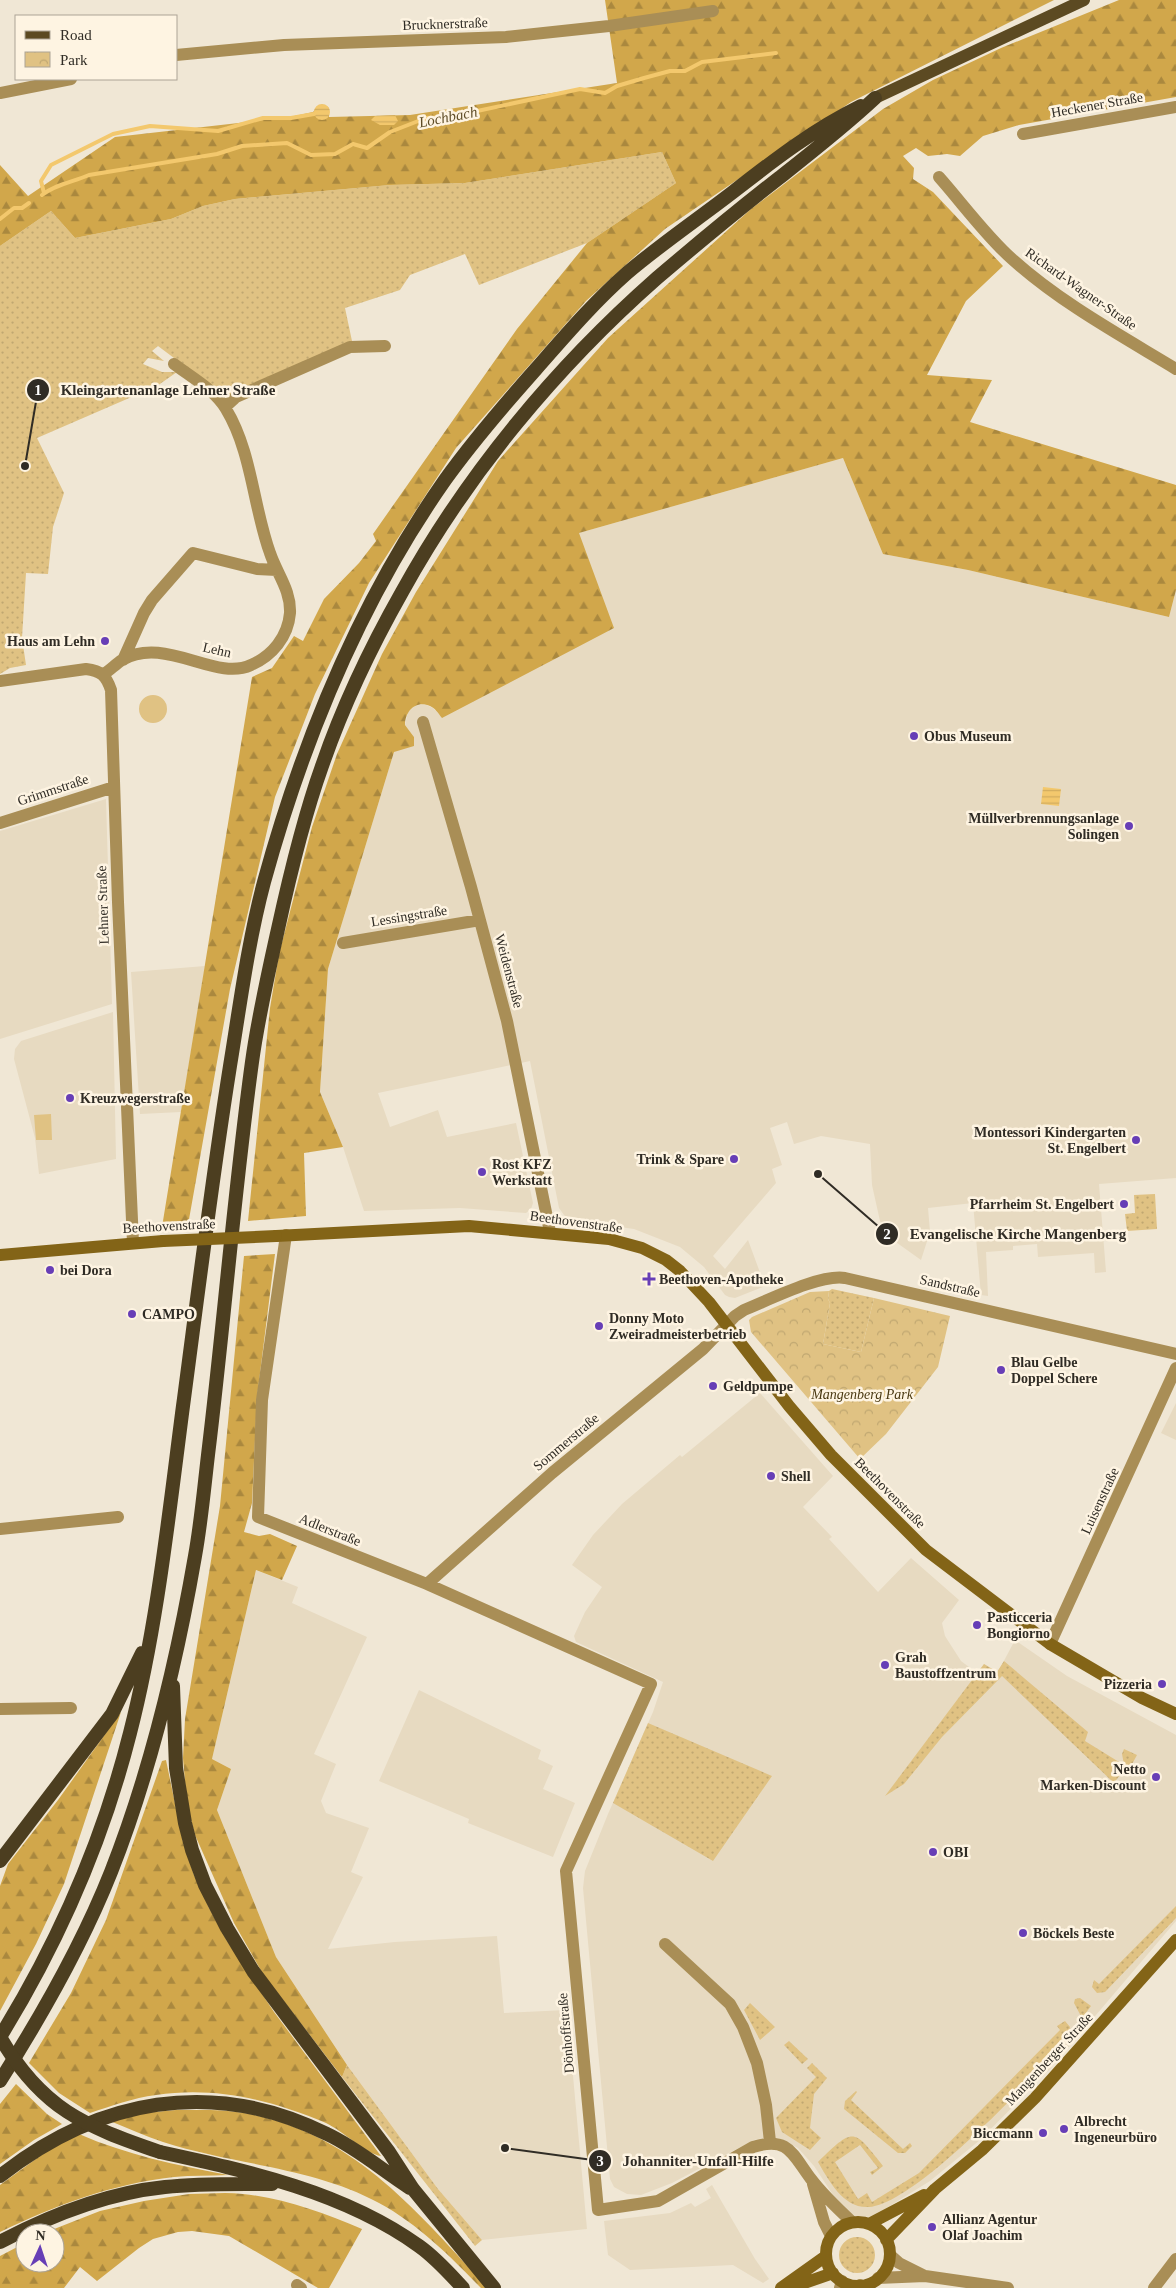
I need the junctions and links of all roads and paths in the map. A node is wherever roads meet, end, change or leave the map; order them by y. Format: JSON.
{"nodes":[{"id":1,"x":1084,"y":0,"type":"edge"},
{"id":2,"x":713,"y":11,"type":"dead end"},
{"id":3,"x":178,"y":55,"type":"edge"},
{"id":4,"x":65,"y":80,"type":"edge"},
{"id":5,"x":0,"y":93,"type":"edge"},
{"id":6,"x":875,"y":98,"type":"junction"},
{"id":7,"x":1176,"y":107,"type":"edge"},
{"id":8,"x":1023,"y":134,"type":"dead end"},
{"id":9,"x":939,"y":177,"type":"dead end"},
{"id":10,"x":385,"y":346,"type":"dead end"},
{"id":11,"x":174,"y":364,"type":"dead end"},
{"id":12,"x":1176,"y":369,"type":"edge"},
{"id":13,"x":225,"y":407,"type":"junction"},
{"id":14,"x":277,"y":570,"type":"junction"},
{"id":15,"x":123,"y":660,"type":"junction"},
{"id":16,"x":104,"y":674,"type":"junction"},
{"id":17,"x":0,"y":681,"type":"edge"},
{"id":18,"x":423,"y":722,"type":"dead end"},
{"id":19,"x":114,"y":787,"type":"junction"},
{"id":20,"x":0,"y":822,"type":"edge"},
{"id":21,"x":480,"y":920,"type":"junction"},
{"id":22,"x":342,"y":942,"type":"dead end"},
{"id":23,"x":550,"y":1232,"type":"junction"},
{"id":24,"x":281,"y":1235,"type":"junction"},
{"id":25,"x":133,"y":1243,"type":"junction"},
{"id":26,"x":0,"y":1255,"type":"edge"},
{"id":27,"x":727,"y":1326,"type":"junction"},
{"id":28,"x":1176,"y":1354,"type":"edge"},
{"id":29,"x":1176,"y":1368,"type":"edge"},
{"id":30,"x":118,"y":1517,"type":"dead end"},
{"id":31,"x":0,"y":1529,"type":"edge"},
{"id":32,"x":427,"y":1584,"type":"junction"},
{"id":33,"x":149,"y":1639,"type":"junction"},
{"id":34,"x":1050,"y":1644,"type":"junction"},
{"id":35,"x":172,"y":1670,"type":"junction"},
{"id":36,"x":651,"y":1684,"type":"joint"},
{"id":37,"x":71,"y":1708,"type":"dead end"},
{"id":38,"x":0,"y":1710,"type":"edge"},
{"id":39,"x":1176,"y":1714,"type":"edge"},
{"id":40,"x":0,"y":1861,"type":"edge"},
{"id":41,"x":1176,"y":1940,"type":"edge"},
{"id":42,"x":665,"y":1944,"type":"dead end"},
{"id":43,"x":0,"y":2037,"type":"edge"},
{"id":44,"x":0,"y":2081,"type":"edge"},
{"id":45,"x":770,"y":2142,"type":"junction"},
{"id":46,"x":0,"y":2176,"type":"edge"},
{"id":47,"x":811,"y":2180,"type":"junction"},
{"id":48,"x":288,"y":2184,"type":"junction"},
{"id":49,"x":413,"y":2189,"type":"junction"},
{"id":50,"x":935,"y":2189,"type":"junction"},
{"id":51,"x":852,"y":2222,"type":"junction"},
{"id":52,"x":869,"y":2224,"type":"junction"},
{"id":53,"x":831,"y":2236,"type":"junction"},
{"id":54,"x":886,"y":2240,"type":"junction"},
{"id":55,"x":0,"y":2242,"type":"edge"},
{"id":56,"x":890,"y":2255,"type":"junction"},
{"id":57,"x":826,"y":2256,"type":"junction"},
{"id":58,"x":1176,"y":2259,"type":"edge"},
{"id":59,"x":925,"y":2276,"type":"junction"},
{"id":60,"x":878,"y":2278,"type":"junction"},
{"id":61,"x":838,"y":2281,"type":"edge"},
{"id":62,"x":859,"y":2287,"type":"edge"},
{"id":63,"x":463,"y":2288,"type":"edge"},
{"id":64,"x":494,"y":2288,"type":"edge"},
{"id":65,"x":781,"y":2288,"type":"edge"},
{"id":66,"x":790,"y":2288,"type":"edge"},
{"id":67,"x":1008,"y":2288,"type":"edge"},
{"id":68,"x":1154,"y":2288,"type":"edge"}],
"edges":[{"from":1,"to":6,"type":"main road"},
{"from":2,"to":3,"type":"street","name":"Brucknerstraße"},
{"from":4,"to":5,"type":"street"},
{"from":6,"to":33,"type":"highway"},
{"from":6,"to":35,"type":"highway"},
{"from":7,"to":8,"type":"street","name":"Heckener Straße"},
{"from":9,"to":12,"type":"street","name":"Richard-Wagner-Straße"},
{"from":10,"to":13,"type":"street"},
{"from":11,"to":13,"type":"street","name":"Lehn"},
{"from":13,"to":14,"type":"street","name":"Lehn"},
{"from":14,"to":15,"type":"street","name":"Lehn"},
{"from":14,"to":15,"type":"street","name":"Lehn"},
{"from":15,"to":16,"type":"street","name":"Lehn"},
{"from":16,"to":17,"type":"street"},
{"from":16,"to":19,"type":"street","name":"Lehner Straße"},
{"from":18,"to":21,"type":"street","name":"Weidenstraße"},
{"from":19,"to":20,"type":"street","name":"Grimmstraße"},
{"from":19,"to":25,"type":"street","name":"Lehner Straße"},
{"from":21,"to":22,"type":"street","name":"Lessingstraße"},
{"from":21,"to":23,"type":"street","name":"Weidenstraße"},
{"from":23,"to":24,"type":"main road","name":"Beethovenstraße"},
{"from":23,"to":27,"type":"main road","name":"Beethovenstraße"},
{"from":24,"to":25,"type":"main road","name":"Beethovenstraße","bridge":true},
{"from":24,"to":32,"type":"street","name":"Adlerstraße"},
{"from":25,"to":26,"type":"main road","name":"Beethovenstraße"},
{"from":27,"to":28,"type":"street","name":"Sandstraße"},
{"from":27,"to":32,"type":"street","name":"Sommerstraße"},
{"from":27,"to":34,"type":"main road","name":"Beethovenstraße"},
{"from":29,"to":34,"type":"street","name":"Luisenstraße"},
{"from":30,"to":31,"type":"street"},
{"from":32,"to":36,"type":"street","name":"Adlerstraße"},
{"from":33,"to":40,"type":"highway"},
{"from":33,"to":43,"type":"highway"},
{"from":34,"to":39,"type":"main road","name":"Beethovenstraße"},
{"from":35,"to":44,"type":"highway"},
{"from":35,"to":49,"type":"highway"},
{"from":36,"to":45,"type":"street","name":"Dönhoffstraße"},
{"from":37,"to":38,"type":"street"},
{"from":41,"to":50,"type":"main road","name":"Mangenberger Straße"},
{"from":42,"to":45,"type":"street"},
{"from":43,"to":48,"type":"highway","bridge":true},
{"from":45,"to":47,"type":"street"},
{"from":46,"to":49,"type":"highway"},
{"from":47,"to":51,"type":"street"},
{"from":47,"to":53,"type":"street"},
{"from":48,"to":55,"type":"highway"},
{"from":48,"to":63,"type":"highway"},
{"from":49,"to":64,"type":"highway"},
{"from":50,"to":52,"type":"main road","name":"Mangenberger Straße"},
{"from":50,"to":54,"type":"main road","name":"Mangenberger Straße"},
{"from":51,"to":52,"type":"main road"},
{"from":51,"to":53,"type":"main road"},
{"from":52,"to":54,"type":"main road"},
{"from":53,"to":57,"type":"main road"},
{"from":54,"to":56,"type":"main road"},
{"from":56,"to":59,"type":"street"},
{"from":56,"to":60,"type":"main road"},
{"from":57,"to":61,"type":"main road"},
{"from":57,"to":65,"type":"main road"},
{"from":58,"to":68,"type":"street"},
{"from":59,"to":60,"type":"street"},
{"from":59,"to":67,"type":"street"},
{"from":60,"to":62,"type":"main road"},
{"from":61,"to":62,"type":"main road"},
{"from":61,"to":66,"type":"main road"}]}
